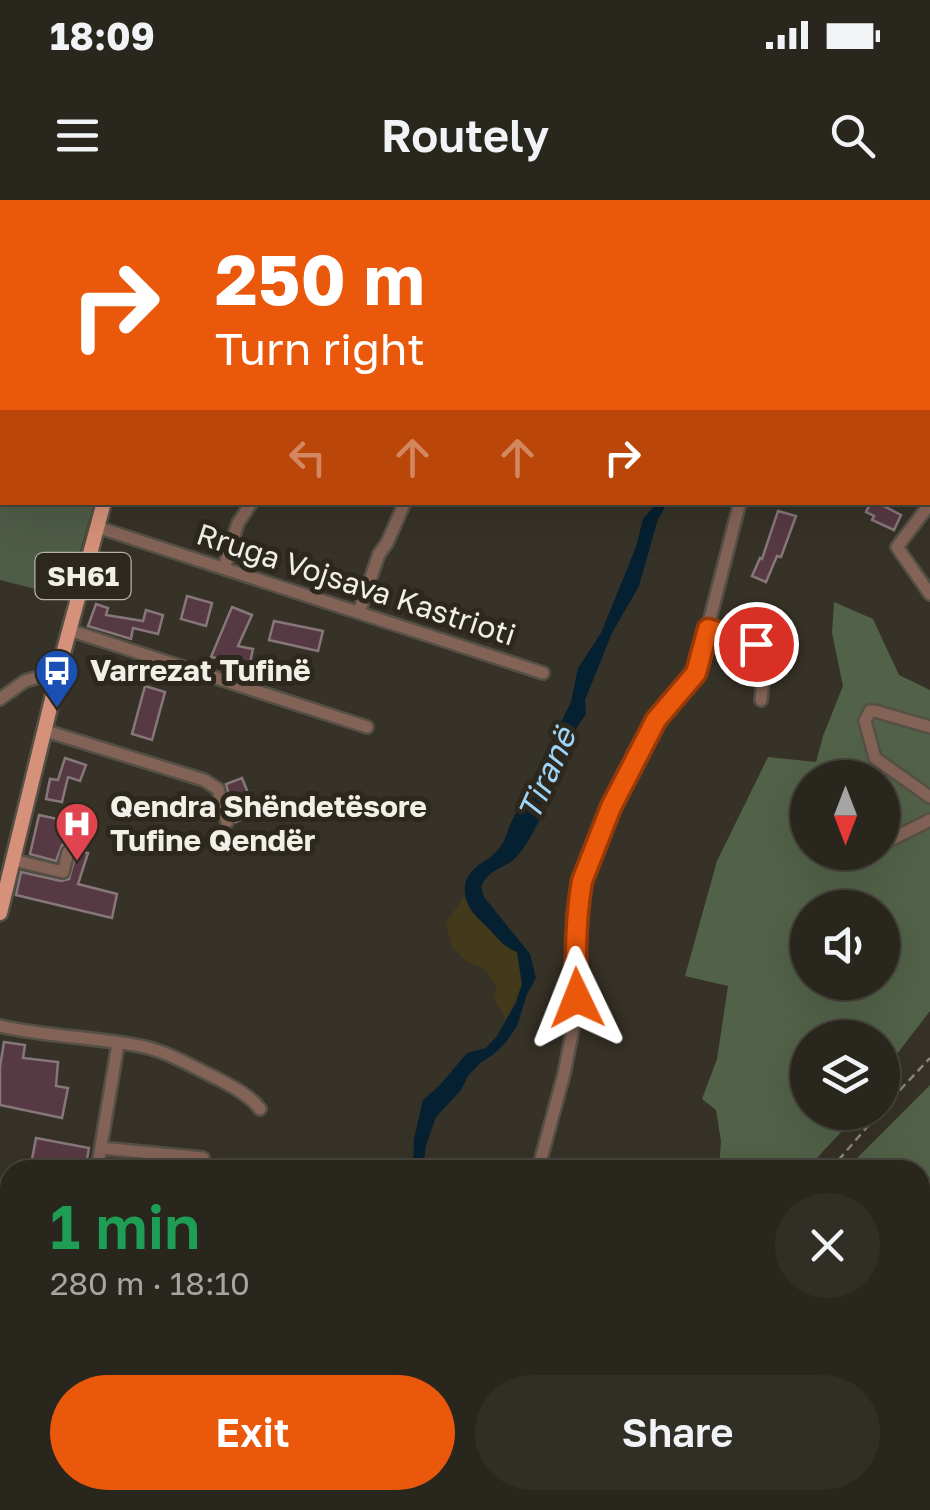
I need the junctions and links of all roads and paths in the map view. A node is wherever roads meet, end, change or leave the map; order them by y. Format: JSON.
{"nodes":[{"id":1,"x":103,"y":505,"type":"edge"},
{"id":2,"x":405,"y":505,"type":"edge"},
{"id":3,"x":739,"y":505,"type":"edge"},
{"id":4,"x":929,"y":505,"type":"edge"},
{"id":5,"x":248,"y":507,"type":"edge"},
{"id":6,"x":96,"y":528,"type":"junction"},
{"id":7,"x":224,"y":568,"type":"junction"},
{"id":8,"x":930,"y":594,"type":"edge"},
{"id":9,"x":359,"y":612,"type":"junction"},
{"id":10,"x":708,"y":629,"type":"junction"},
{"id":11,"x":69,"y":630,"type":"junction"},
{"id":12,"x":59,"y":671,"type":"junction"},
{"id":13,"x":543,"y":673,"type":"dead end"},
{"id":14,"x":0,"y":681,"type":"edge"},
{"id":15,"x":14,"y":687,"type":"junction"},
{"id":16,"x":0,"y":698,"type":"edge"},
{"id":17,"x":761,"y":700,"type":"dead end"},
{"id":18,"x":367,"y":727,"type":"dead end"},
{"id":19,"x":930,"y":727,"type":"edge"},
{"id":20,"x":46,"y":731,"type":"junction"},
{"id":21,"x":930,"y":796,"type":"edge"},
{"id":22,"x":930,"y":820,"type":"edge"},
{"id":23,"x":226,"y":822,"type":"dead end"},
{"id":24,"x":900,"y":835,"type":"edge"},
{"id":25,"x":68,"y":852,"type":"dead end"},
{"id":26,"x":13,"y":860,"type":"junction"},
{"id":27,"x":0,"y":914,"type":"edge"},
{"id":28,"x":0,"y":1026,"type":"edge"},
{"id":29,"x":118,"y":1044,"type":"junction"},
{"id":30,"x":930,"y":1058,"type":"edge"},
{"id":31,"x":900,"y":1090,"type":"edge"},
{"id":32,"x":260,"y":1109,"type":"dead end"},
{"id":33,"x":865,"y":1130,"type":"edge"},
{"id":34,"x":101,"y":1148,"type":"junction"},
{"id":35,"x":203,"y":1158,"type":"dead end"},
{"id":36,"x":99,"y":1160,"type":"edge"},
{"id":37,"x":541,"y":1160,"type":"edge"},
{"id":38,"x":839,"y":1160,"type":"edge"}],
"edges":[{"from":1,"to":6,"type":"main road","number":"SH61"},
{"from":2,"to":9,"type":"street"},
{"from":3,"to":10,"type":"street"},
{"from":4,"to":8,"type":"street"},
{"from":5,"to":7,"type":"street"},
{"from":6,"to":7,"type":"street","name":"Rruga Vojsava Kastrioti"},
{"from":6,"to":11,"type":"main road","number":"SH61"},
{"from":7,"to":9,"type":"street","name":"Rruga Vojsava Kastrioti"},
{"from":9,"to":13,"type":"street","name":"Rruga Vojsava Kastrioti"},
{"from":10,"to":17,"type":"street"},
{"from":10,"to":37,"type":"street"},
{"from":11,"to":12,"type":"main road","number":"SH61"},
{"from":11,"to":18,"type":"street"},
{"from":12,"to":15,"type":"street"},
{"from":12,"to":20,"type":"main road","number":"SH61"},
{"from":14,"to":15,"type":"street"},
{"from":15,"to":16,"type":"street"},
{"from":19,"to":21,"type":"street"},
{"from":20,"to":23,"type":"street"},
{"from":20,"to":26,"type":"main road","number":"SH61"},
{"from":22,"to":24,"type":"street"},
{"from":25,"to":26,"type":"street"},
{"from":26,"to":27,"type":"main road","number":"SH61"},
{"from":28,"to":29,"type":"street"},
{"from":29,"to":32,"type":"street"},
{"from":29,"to":34,"type":"street"},
{"from":30,"to":31,"type":"path"},
{"from":33,"to":38,"type":"path"},
{"from":34,"to":35,"type":"street"},
{"from":34,"to":36,"type":"street"}]}
